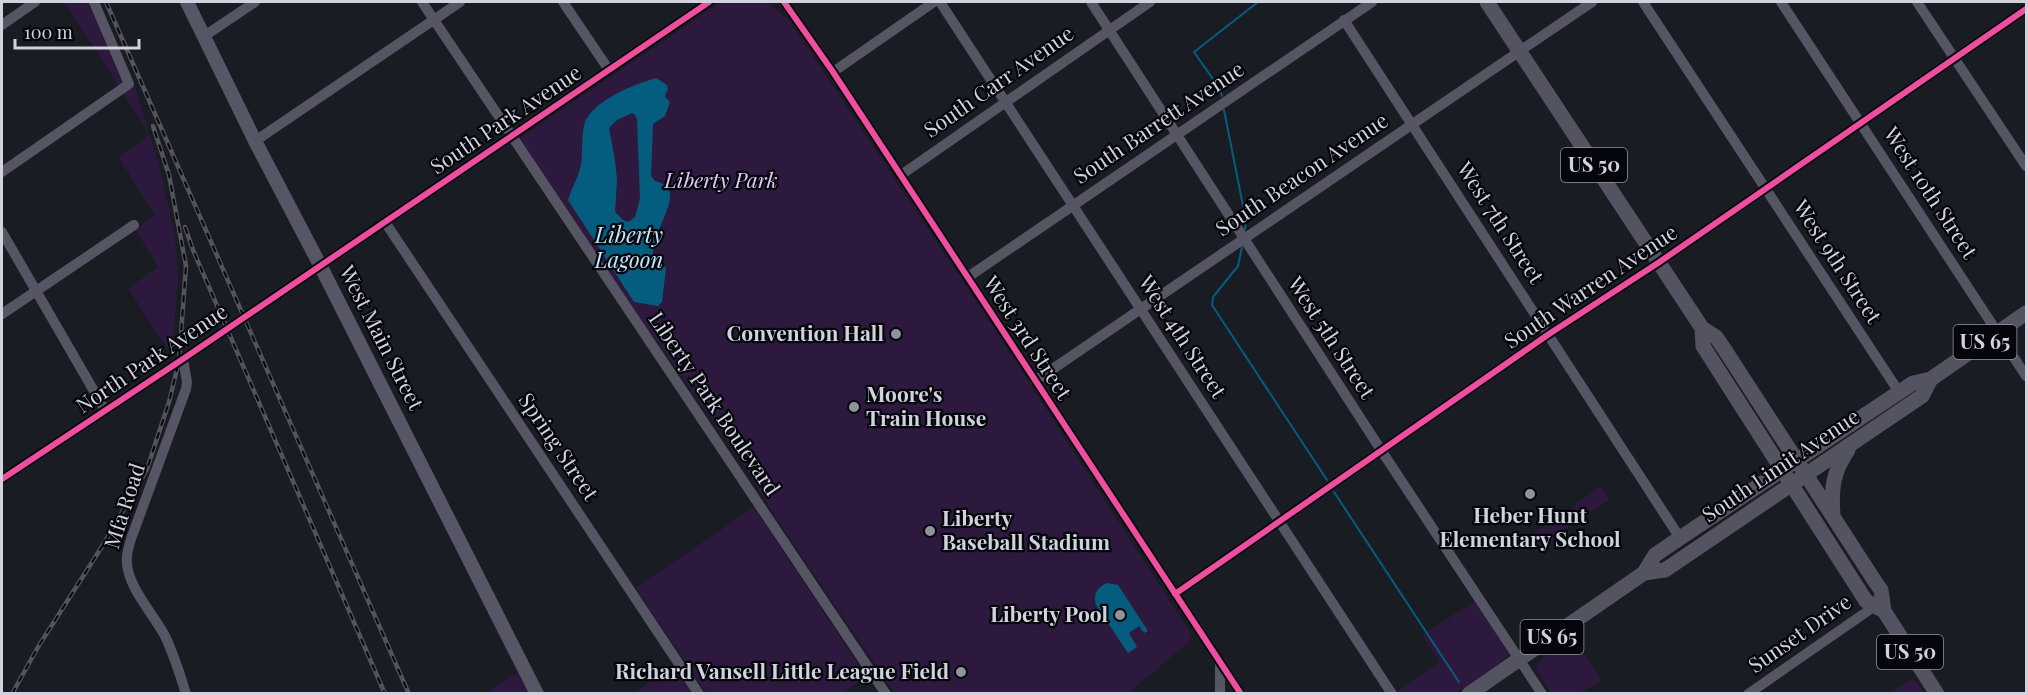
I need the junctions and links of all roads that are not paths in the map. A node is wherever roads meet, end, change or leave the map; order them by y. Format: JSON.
{"nodes":[{"id":1,"x":35,"y":2,"type":"edge"},
{"id":2,"x":94,"y":2,"type":"edge"},
{"id":3,"x":187,"y":2,"type":"edge"},
{"id":4,"x":255,"y":2,"type":"edge"},
{"id":5,"x":422,"y":2,"type":"edge"},
{"id":6,"x":460,"y":2,"type":"edge"},
{"id":7,"x":562,"y":2,"type":"edge"},
{"id":8,"x":709,"y":2,"type":"edge"},
{"id":9,"x":784,"y":2,"type":"edge"},
{"id":10,"x":934,"y":2,"type":"edge"},
{"id":11,"x":939,"y":2,"type":"edge"},
{"id":12,"x":1091,"y":2,"type":"edge"},
{"id":13,"x":1150,"y":2,"type":"edge"},
{"id":14,"x":1372,"y":2,"type":"edge"},
{"id":15,"x":1487,"y":2,"type":"edge"},
{"id":16,"x":1592,"y":2,"type":"edge"},
{"id":17,"x":1643,"y":2,"type":"edge"},
{"id":18,"x":1781,"y":2,"type":"edge"},
{"id":19,"x":1917,"y":2,"type":"edge"},
{"id":20,"x":2026,"y":9,"type":"edge"},
{"id":21,"x":434,"y":19,"type":"junction"},
{"id":22,"x":1344,"y":20,"type":"junction"},
{"id":23,"x":2,"y":25,"type":"edge"},
{"id":24,"x":1109,"y":30,"type":"junction"},
{"id":25,"x":203,"y":37,"type":"junction"},
{"id":26,"x":1519,"y":51,"type":"junction"},
{"id":27,"x":1954,"y":58,"type":"junction"},
{"id":28,"x":609,"y":70,"type":"junction"},
{"id":29,"x":833,"y":72,"type":"junction"},
{"id":30,"x":1005,"y":102,"type":"junction"},
{"id":31,"x":1861,"y":123,"type":"junction"},
{"id":32,"x":1412,"y":124,"type":"junction"},
{"id":33,"x":1176,"y":135,"type":"junction"},
{"id":34,"x":512,"y":136,"type":"junction"},
{"id":35,"x":255,"y":141,"type":"junction"},
{"id":36,"x":2026,"y":166,"type":"edge"},
{"id":37,"x":2,"y":172,"type":"edge"},
{"id":38,"x":901,"y":175,"type":"junction"},
{"id":39,"x":1766,"y":189,"type":"junction"},
{"id":40,"x":1073,"y":205,"type":"junction"},
{"id":41,"x":385,"y":222,"type":"junction"},
{"id":42,"x":134,"y":225,"type":"dead end"},
{"id":43,"x":2,"y":232,"type":"edge"},
{"id":44,"x":1244,"y":238,"type":"junction"},
{"id":45,"x":1658,"y":263,"type":"junction"},
{"id":46,"x":320,"y":265,"type":"junction"},
{"id":47,"x":968,"y":278,"type":"junction"},
{"id":48,"x":36,"y":291,"type":"junction"},
{"id":49,"x":1140,"y":309,"type":"junction"},
{"id":50,"x":2026,"y":313,"type":"edge"},
{"id":51,"x":2,"y":314,"type":"edge"},
{"id":52,"x":1702,"y":328,"type":"junction"},
{"id":53,"x":1998,"y":333,"type":"junction"},
{"id":54,"x":1549,"y":334,"type":"junction"},
{"id":55,"x":183,"y":358,"type":"junction"},
{"id":56,"x":2026,"y":376,"type":"edge"},
{"id":57,"x":1931,"y":379,"type":"junction"},
{"id":58,"x":1035,"y":381,"type":"junction"},
{"id":59,"x":1899,"y":392,"type":"junction"},
{"id":60,"x":105,"y":410,"type":"junction"},
{"id":61,"x":1851,"y":445,"type":"junction"},
{"id":62,"x":1381,"y":450,"type":"junction"},
{"id":63,"x":1796,"y":462,"type":"junction"},
{"id":64,"x":1782,"y":471,"type":"junction"},
{"id":65,"x":1806,"y":476,"type":"junction"},
{"id":66,"x":2,"y":479,"type":"edge"},
{"id":67,"x":1791,"y":486,"type":"junction"},
{"id":68,"x":1833,"y":518,"type":"junction"},
{"id":69,"x":1279,"y":521,"type":"junction"},
{"id":70,"x":1680,"y":538,"type":"junction"},
{"id":71,"x":1644,"y":573,"type":"junction"},
{"id":72,"x":1175,"y":594,"type":"junction"},
{"id":73,"x":1879,"y":608,"type":"junction"},
{"id":74,"x":1519,"y":659,"type":"junction"},
{"id":75,"x":1220,"y":662,"type":"junction"},
{"id":76,"x":186,"y":693,"type":"edge"},
{"id":77,"x":537,"y":693,"type":"edge"},
{"id":78,"x":699,"y":693,"type":"edge"},
{"id":79,"x":886,"y":693,"type":"edge"},
{"id":80,"x":1220,"y":693,"type":"edge"},
{"id":81,"x":1241,"y":693,"type":"edge"},
{"id":82,"x":1392,"y":693,"type":"edge"},
{"id":83,"x":1469,"y":693,"type":"edge"},
{"id":84,"x":1542,"y":693,"type":"edge"},
{"id":85,"x":1748,"y":693,"type":"edge"},
{"id":86,"x":1937,"y":693,"type":"edge"}],
"edges":[{"from":1,"to":23,"type":"street"},
{"from":2,"to":37,"type":"street"},
{"from":3,"to":25,"type":"main road","name":"West Main Street"},
{"from":4,"to":25,"type":"street"},
{"from":5,"to":21,"type":"street","name":"Liberty Park Boulevard"},
{"from":6,"to":21,"type":"street"},
{"from":7,"to":28,"type":"street"},
{"from":8,"to":28,"type":"street","name":"South Park Avenue"},
{"from":9,"to":29,"type":"street","name":"West 3rd Street"},
{"from":10,"to":29,"type":"street"},
{"from":11,"to":30,"type":"street","name":"West 4th Street"},
{"from":12,"to":24,"type":"street","name":"West 5th Street"},
{"from":13,"to":24,"type":"street","name":"South Carr Avenue"},
{"from":14,"to":22,"type":"street","name":"South Barrett Avenue"},
{"from":15,"to":26,"type":"highway","number":"US 50"},
{"from":16,"to":26,"type":"street","name":"South Beacon Avenue"},
{"from":17,"to":39,"type":"street","name":"West 9th Street"},
{"from":18,"to":31,"type":"street","name":"West 10th Street"},
{"from":19,"to":27,"type":"street"},
{"from":20,"to":27,"type":"street","name":"South Warren Avenue"},
{"from":21,"to":34,"type":"street","name":"Liberty Park Boulevard"},
{"from":21,"to":35,"type":"street"},
{"from":22,"to":32,"type":"street","name":"West 7th Street"},
{"from":22,"to":33,"type":"street","name":"South Barrett Avenue"},
{"from":24,"to":30,"type":"street","name":"South Carr Avenue"},
{"from":24,"to":33,"type":"street","name":"West 5th Street"},
{"from":25,"to":35,"type":"main road","name":"West Main Street"},
{"from":26,"to":32,"type":"street","name":"South Beacon Avenue"},
{"from":26,"to":45,"type":"highway","number":"US 50"},
{"from":27,"to":31,"type":"street","name":"South Warren Avenue"},
{"from":27,"to":36,"type":"street"},
{"from":28,"to":34,"type":"street","name":"South Park Avenue"},
{"from":29,"to":38,"type":"street","name":"West 3rd Street"},
{"from":30,"to":38,"type":"street","name":"South Carr Avenue"},
{"from":30,"to":40,"type":"street","name":"West 4th Street"},
{"from":31,"to":39,"type":"street","name":"South Warren Avenue"},
{"from":31,"to":53,"type":"street","name":"West 10th Street"},
{"from":32,"to":44,"type":"street","name":"South Beacon Avenue"},
{"from":32,"to":54,"type":"street","name":"West 7th Street"},
{"from":33,"to":40,"type":"street","name":"South Barrett Avenue"},
{"from":33,"to":44,"type":"street","name":"West 5th Street"},
{"from":34,"to":41,"type":"street","name":"South Park Avenue"},
{"from":34,"to":79,"type":"street","name":"Liberty Park Boulevard"},
{"from":35,"to":46,"type":"main road","name":"West Main Street"},
{"from":38,"to":47,"type":"street","name":"West 3rd Street"},
{"from":39,"to":45,"type":"street","name":"South Warren Avenue"},
{"from":39,"to":59,"type":"street","name":"West 9th Street"},
{"from":40,"to":47,"type":"street","name":"South Barrett Avenue"},
{"from":40,"to":49,"type":"street","name":"West 4th Street"},
{"from":41,"to":46,"type":"street","name":"South Park Avenue"},
{"from":41,"to":78,"type":"street","name":"Spring Street"},
{"from":42,"to":48,"type":"street"},
{"from":43,"to":48,"type":"street"},
{"from":44,"to":49,"type":"street","name":"South Beacon Avenue"},
{"from":44,"to":62,"type":"street","name":"West 5th Street"},
{"from":45,"to":52,"type":"highway","number":"US 50"},
{"from":45,"to":54,"type":"street","name":"South Warren Avenue"},
{"from":46,"to":55,"type":"street","name":"North Park Avenue"},
{"from":46,"to":77,"type":"main road","name":"West Main Street"},
{"from":47,"to":58,"type":"street","name":"West 3rd Street"},
{"from":48,"to":51,"type":"street"},
{"from":48,"to":60,"type":"street"},
{"from":49,"to":58,"type":"street","name":"South Beacon Avenue"},
{"from":49,"to":69,"type":"street","name":"West 4th Street"},
{"from":50,"to":53,"type":"highway","name":"South Limit Avenue","number":"US 65"},
{"from":52,"to":63,"type":"highway","number":"US 50"},
{"from":52,"to":64,"type":"highway","number":"US 50"},
{"from":53,"to":56,"type":"street","name":"West 10th Street"},
{"from":53,"to":57,"type":"highway","name":"South Limit Avenue","number":"US 65"},
{"from":54,"to":62,"type":"street","name":"South Warren Avenue"},
{"from":54,"to":70,"type":"street","name":"West 7th Street"},
{"from":55,"to":60,"type":"street","name":"North Park Avenue"},
{"from":55,"to":76,"type":"street","name":"Mfa Road"},
{"from":57,"to":59,"type":"highway","name":"South Limit Avenue","number":"US 65"},
{"from":57,"to":61,"type":"highway","name":"South Limit Avenue","number":"US 65"},
{"from":58,"to":72,"type":"street","name":"West 3rd Street"},
{"from":59,"to":63,"type":"highway","name":"South Limit Avenue","number":"US 65"},
{"from":60,"to":66,"type":"street","name":"North Park Avenue"},
{"from":61,"to":65,"type":"highway","name":"South Limit Avenue","number":"US 65"},
{"from":61,"to":68,"type":"highway"},
{"from":62,"to":69,"type":"street","name":"South Warren Avenue"},
{"from":62,"to":74,"type":"street","name":"West 5th Street"},
{"from":63,"to":64,"type":"highway","name":"South Limit Avenue","number":"US 65"},
{"from":63,"to":65,"type":"highway","number":"US 50"},
{"from":64,"to":67,"type":"highway","number":"US 50"},
{"from":64,"to":70,"type":"highway","name":"South Limit Avenue","number":"US 65"},
{"from":65,"to":67,"type":"highway","name":"South Limit Avenue","number":"US 65"},
{"from":65,"to":68,"type":"highway","number":"US 50"},
{"from":67,"to":71,"type":"highway","name":"South Limit Avenue","number":"US 65"},
{"from":67,"to":73,"type":"highway","number":"US 50"},
{"from":68,"to":73,"type":"highway","number":"US 50"},
{"from":69,"to":72,"type":"street","name":"South Warren Avenue"},
{"from":69,"to":82,"type":"street","name":"West 4th Street"},
{"from":70,"to":71,"type":"highway","name":"South Limit Avenue","number":"US 65"},
{"from":71,"to":74,"type":"highway","name":"South Limit Avenue","number":"US 65"},
{"from":72,"to":75,"type":"street","name":"West 3rd Street"},
{"from":73,"to":85,"type":"street","name":"Sunset Drive"},
{"from":73,"to":86,"type":"highway","number":"US 50"},
{"from":74,"to":83,"type":"highway","name":"South Limit Avenue","number":"US 65"},
{"from":74,"to":84,"type":"street","name":"West 5th Street"},
{"from":75,"to":80,"type":"street"},
{"from":75,"to":81,"type":"street","name":"West 3rd Street"}]}
